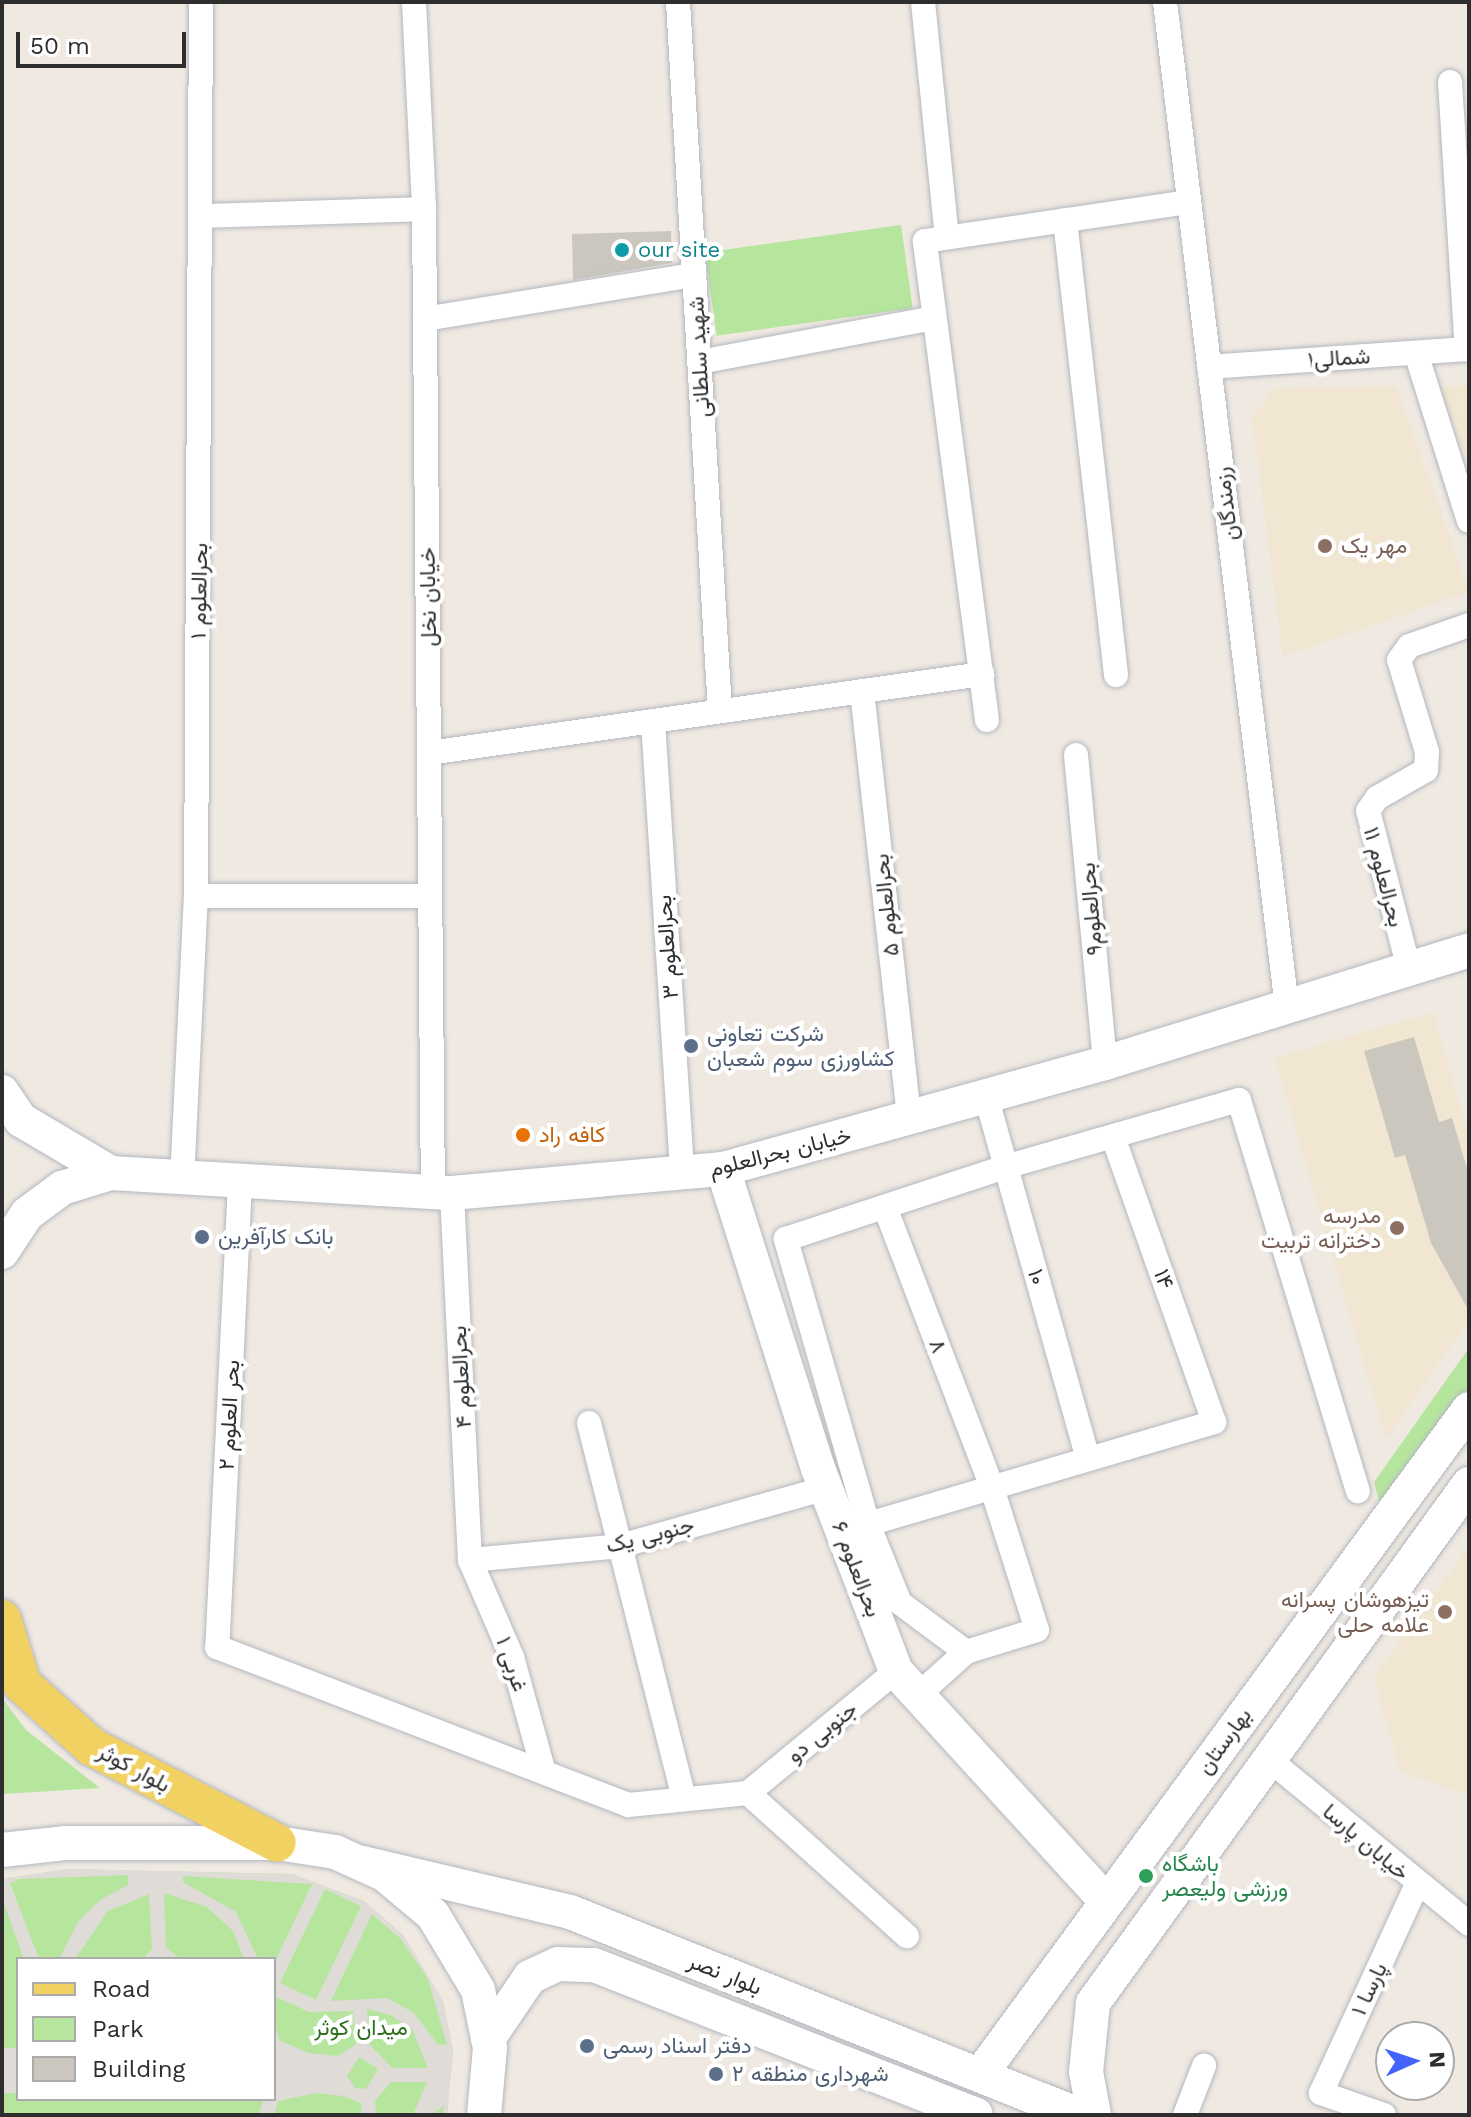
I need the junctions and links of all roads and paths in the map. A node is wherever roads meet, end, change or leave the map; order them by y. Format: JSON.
{"nodes":[{"id":1,"x":201,"y":2,"type":"edge"},
{"id":2,"x":414,"y":2,"type":"edge"},
{"id":3,"x":678,"y":2,"type":"edge"},
{"id":4,"x":923,"y":2,"type":"edge"},
{"id":5,"x":1165,"y":2,"type":"edge"},
{"id":6,"x":1450,"y":82,"type":"dead end"},
{"id":7,"x":1189,"y":202,"type":"junction"},
{"id":8,"x":424,"y":209,"type":"junction"},
{"id":9,"x":203,"y":216,"type":"junction"},
{"id":10,"x":1065,"y":220,"type":"junction"},
{"id":11,"x":947,"y":237,"type":"junction"},
{"id":12,"x":694,"y":275,"type":"junction"},
{"id":13,"x":933,"y":318,"type":"junction"},
{"id":14,"x":425,"y":319,"type":"junction"},
{"id":15,"x":1468,"y":349,"type":"edge"},
{"id":16,"x":1416,"y":353,"type":"junction"},
{"id":17,"x":699,"y":362,"type":"junction"},
{"id":18,"x":1209,"y":367,"type":"junction"},
{"id":19,"x":1469,"y":521,"type":"edge"},
{"id":20,"x":1469,"y":625,"type":"edge"},
{"id":21,"x":982,"y":674,"type":"junction"},
{"id":22,"x":1116,"y":675,"type":"dead end"},
{"id":23,"x":862,"y":691,"type":"junction"},
{"id":24,"x":720,"y":711,"type":"junction"},
{"id":25,"x":987,"y":720,"type":"dead end"},
{"id":26,"x":653,"y":721,"type":"junction"},
{"id":27,"x":429,"y":753,"type":"junction"},
{"id":28,"x":1076,"y":755,"type":"dead end"},
{"id":29,"x":196,"y":896,"type":"junction"},
{"id":30,"x":430,"y":896,"type":"junction"},
{"id":31,"x":1469,"y":950,"type":"edge"},
{"id":32,"x":1409,"y":969,"type":"junction"},
{"id":33,"x":1287,"y":1007,"type":"junction"},
{"id":34,"x":1105,"y":1063,"type":"junction"},
{"id":35,"x":2,"y":1092,"type":"edge"},
{"id":36,"x":986,"y":1096,"type":"junction"},
{"id":37,"x":909,"y":1119,"type":"junction"},
{"id":38,"x":1113,"y":1137,"type":"junction"},
{"id":39,"x":1005,"y":1167,"type":"junction"},
{"id":40,"x":723,"y":1169,"type":"junction"},
{"id":41,"x":111,"y":1173,"type":"junction"},
{"id":42,"x":682,"y":1174,"type":"junction"},
{"id":43,"x":182,"y":1180,"type":"junction"},
{"id":44,"x":240,"y":1183,"type":"junction"},
{"id":45,"x":442,"y":1193,"type":"junction"},
{"id":46,"x":885,"y":1207,"type":"junction"},
{"id":47,"x":2,"y":1252,"type":"edge"},
{"id":48,"x":1469,"y":1409,"type":"edge"},
{"id":49,"x":589,"y":1423,"type":"dead end"},
{"id":50,"x":1088,"y":1458,"type":"junction"},
{"id":51,"x":1469,"y":1484,"type":"edge"},
{"id":52,"x":991,"y":1485,"type":"junction"},
{"id":53,"x":826,"y":1488,"type":"junction"},
{"id":54,"x":1358,"y":1491,"type":"dead end"},
{"id":55,"x":868,"y":1524,"type":"junction"},
{"id":56,"x":620,"y":1546,"type":"junction"},
{"id":57,"x":470,"y":1560,"type":"junction"},
{"id":58,"x":2,"y":1619,"type":"edge"},
{"id":59,"x":966,"y":1652,"type":"junction"},
{"id":60,"x":907,"y":1683,"type":"junction"},
{"id":61,"x":1266,"y":1757,"type":"junction"},
{"id":62,"x":544,"y":1772,"type":"junction"},
{"id":63,"x":748,"y":1793,"type":"junction"},
{"id":64,"x":684,"y":1799,"type":"junction"},
{"id":65,"x":277,"y":1843,"type":"junction"},
{"id":66,"x":2,"y":1850,"type":"edge"},
{"id":67,"x":363,"y":1863,"type":"junction"},
{"id":68,"x":1417,"y":1884,"type":"junction"},
{"id":69,"x":1106,"y":1901,"type":"junction"},
{"id":70,"x":1469,"y":1924,"type":"edge"},
{"id":71,"x":907,"y":1936,"type":"dead end"},
{"id":72,"x":1050,"y":1976,"type":"junction"},
{"id":73,"x":1093,"y":2003,"type":"junction"},
{"id":74,"x":488,"y":2039,"type":"junction"},
{"id":75,"x":1204,"y":2066,"type":"dead end"},
{"id":76,"x":980,"y":2075,"type":"junction"},
{"id":77,"x":935,"y":2108,"type":"edge"},
{"id":78,"x":484,"y":2115,"type":"edge"},
{"id":79,"x":976,"y":2115,"type":"edge"},
{"id":80,"x":1079,"y":2115,"type":"edge"},
{"id":81,"x":1094,"y":2115,"type":"edge"},
{"id":82,"x":1185,"y":2115,"type":"edge"},
{"id":83,"x":1384,"y":2115,"type":"edge"}],
"edges":[{"from":1,"to":9,"type":"street","name":"بحرالعلوم ۱"},
{"from":2,"to":8,"type":"street","name":"خیابان نخل"},
{"from":3,"to":12,"type":"street","name":"شهید سلطانی"},
{"from":4,"to":11,"type":"street"},
{"from":5,"to":7,"type":"street","name":"رزمندگان"},
{"from":6,"to":15,"type":"street"},
{"from":7,"to":10,"type":"street"},
{"from":7,"to":18,"type":"street","name":"رزمندگان"},
{"from":8,"to":9,"type":"street"},
{"from":8,"to":14,"type":"street","name":"خیابان نخل"},
{"from":9,"to":29,"type":"street","name":"بحرالعلوم ۱"},
{"from":10,"to":11,"type":"street"},
{"from":10,"to":22,"type":"street"},
{"from":11,"to":13,"type":"street"},
{"from":12,"to":14,"type":"street"},
{"from":12,"to":17,"type":"street","name":"شهید سلطانی"},
{"from":13,"to":17,"type":"street"},
{"from":13,"to":21,"type":"street"},
{"from":14,"to":27,"type":"street","name":"خیابان نخل"},
{"from":15,"to":16,"type":"street","name":"شمالی۱"},
{"from":16,"to":18,"type":"street","name":"شمالی۱"},
{"from":16,"to":19,"type":"street"},
{"from":17,"to":24,"type":"street","name":"شهید سلطانی"},
{"from":18,"to":33,"type":"street","name":"رزمندگان"},
{"from":20,"to":32,"type":"street","name":"بحرالعلوم ۱۱"},
{"from":21,"to":23,"type":"street"},
{"from":21,"to":25,"type":"street"},
{"from":23,"to":24,"type":"street"},
{"from":23,"to":37,"type":"street","name":"بحرالعلوم ۵"},
{"from":24,"to":26,"type":"street"},
{"from":26,"to":27,"type":"street"},
{"from":26,"to":42,"type":"street","name":"بحرالعلوم ۳"},
{"from":27,"to":30,"type":"street","name":"خیابان نخل"},
{"from":28,"to":34,"type":"street","name":"بحرالعلوم۹"},
{"from":29,"to":30,"type":"street"},
{"from":29,"to":43,"type":"street","name":"بحرالعلوم ۱"},
{"from":30,"to":45,"type":"street","name":"خیابان نخل"},
{"from":31,"to":32,"type":"street","name":"خیابان بحرالعلوم"},
{"from":32,"to":33,"type":"street","name":"خیابان بحرالعلوم"},
{"from":33,"to":34,"type":"street","name":"خیابان بحرالعلوم"},
{"from":34,"to":36,"type":"street","name":"خیابان بحرالعلوم"},
{"from":35,"to":41,"type":"street"},
{"from":36,"to":37,"type":"street","name":"خیابان بحرالعلوم"},
{"from":36,"to":39,"type":"street","name":"۱۰"},
{"from":37,"to":40,"type":"street","name":"خیابان بحرالعلوم"},
{"from":38,"to":39,"type":"street"},
{"from":38,"to":50,"type":"street","name":"۱۴"},
{"from":38,"to":54,"type":"street"},
{"from":39,"to":46,"type":"street"},
{"from":39,"to":50,"type":"street","name":"۱۰"},
{"from":40,"to":42,"type":"street","name":"خیابان بحرالعلوم"},
{"from":40,"to":53,"type":"street","name":"بحرالعلوم ۶"},
{"from":41,"to":43,"type":"street","name":"خیابان بحرالعلوم"},
{"from":41,"to":47,"type":"street","name":"خیابان بحرالعلوم"},
{"from":42,"to":45,"type":"street","name":"خیابان بحرالعلوم"},
{"from":43,"to":44,"type":"street","name":"خیابان بحرالعلوم"},
{"from":44,"to":45,"type":"street","name":"خیابان بحرالعلوم"},
{"from":44,"to":62,"type":"street","name":"بحر العلوم ۲"},
{"from":45,"to":57,"type":"street","name":"بحرالعلوم ۴"},
{"from":46,"to":52,"type":"street","name":"۸"},
{"from":46,"to":55,"type":"street"},
{"from":48,"to":69,"type":"street","name":"بهارستان"},
{"from":49,"to":56,"type":"street"},
{"from":50,"to":52,"type":"street"},
{"from":51,"to":61,"type":"street","name":"بهارستان"},
{"from":52,"to":55,"type":"street"},
{"from":52,"to":59,"type":"street","name":"۸"},
{"from":53,"to":56,"type":"street","name":"جنوبی یک"},
{"from":53,"to":60,"type":"street","name":"بحرالعلوم ۶"},
{"from":55,"to":59,"type":"street"},
{"from":56,"to":57,"type":"street","name":"جنوبی یک"},
{"from":56,"to":64,"type":"street"},
{"from":57,"to":62,"type":"street","name":"غربی ۱"},
{"from":58,"to":65,"type":"main road","name":"بلوار کوثر"},
{"from":59,"to":60,"type":"street","name":"جنوبی دو"},
{"from":60,"to":63,"type":"street","name":"جنوبی دو"},
{"from":60,"to":69,"type":"street","name":"بحرالعلوم ۶"},
{"from":61,"to":68,"type":"street","name":"خیابان پارسا"},
{"from":61,"to":73,"type":"street","name":"بهارستان"},
{"from":62,"to":64,"type":"street"},
{"from":63,"to":64,"type":"street"},
{"from":63,"to":71,"type":"street"},
{"from":65,"to":66,"type":"street"},
{"from":65,"to":67,"type":"street"},
{"from":67,"to":74,"type":"street"},
{"from":67,"to":76,"type":"street","name":"بلوار نصر"},
{"from":68,"to":70,"type":"street","name":"خیابان پارسا"},
{"from":68,"to":83,"type":"street","name":"پارسا ۱"},
{"from":69,"to":72,"type":"street","name":"بهارستان"},
{"from":72,"to":73,"type":"street"},
{"from":72,"to":76,"type":"street","name":"بهارستان"},
{"from":73,"to":81,"type":"street","name":"بهارستان"},
{"from":74,"to":77,"type":"street","name":"بلوار نصر"},
{"from":74,"to":78,"type":"street"},
{"from":75,"to":82,"type":"street"},
{"from":76,"to":80,"type":"street","name":"بلوار نصر"},
{"from":77,"to":79,"type":"street","name":"بلوار نصر"}]}
